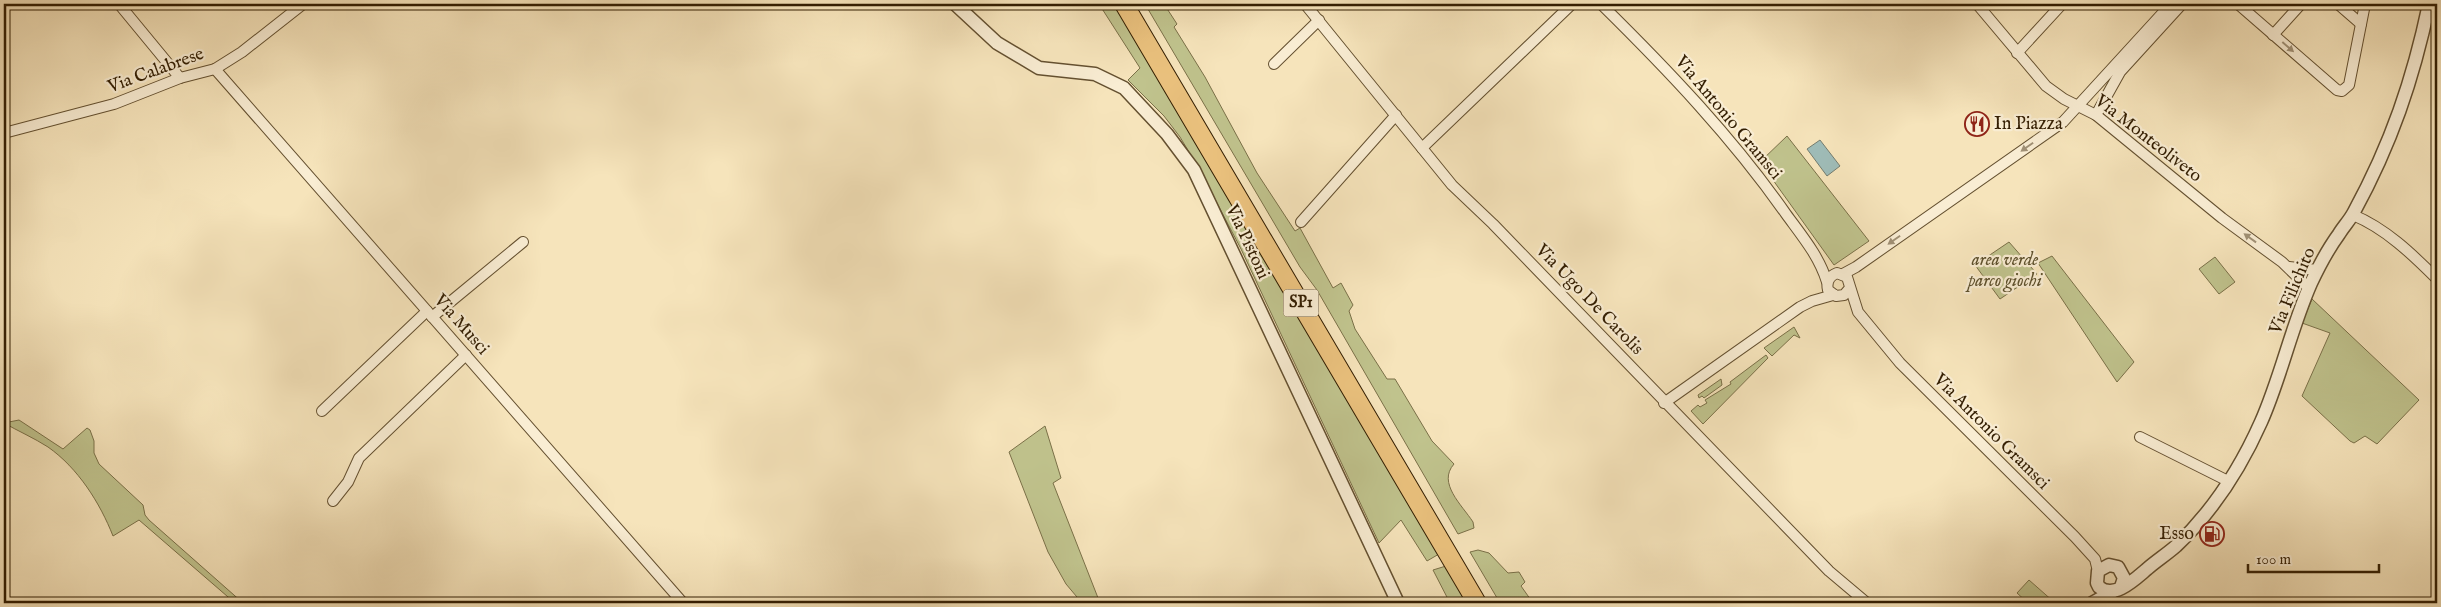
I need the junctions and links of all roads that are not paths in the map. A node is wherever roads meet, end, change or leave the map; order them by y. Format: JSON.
{"nodes":[{"id":1,"x":120,"y":4,"type":"edge"},
{"id":2,"x":303,"y":4,"type":"edge"},
{"id":3,"x":955,"y":4,"type":"edge"},
{"id":4,"x":1124,"y":4,"type":"edge"},
{"id":5,"x":1138,"y":4,"type":"edge"},
{"id":6,"x":1305,"y":4,"type":"edge"},
{"id":7,"x":1572,"y":4,"type":"edge"},
{"id":8,"x":1601,"y":4,"type":"edge"},
{"id":9,"x":1978,"y":4,"type":"edge"},
{"id":10,"x":2062,"y":4,"type":"edge"},
{"id":11,"x":2171,"y":4,"type":"edge"},
{"id":12,"x":2182,"y":4,"type":"edge"},
{"id":13,"x":2238,"y":4,"type":"edge"},
{"id":14,"x":2300,"y":4,"type":"edge"},
{"id":15,"x":2338,"y":4,"type":"edge"},
{"id":16,"x":2365,"y":4,"type":"edge"},
{"id":17,"x":2429,"y":4,"type":"edge"},
{"id":18,"x":1318,"y":20,"type":"junction"},
{"id":19,"x":2361,"y":24,"type":"junction"},
{"id":20,"x":2273,"y":35,"type":"junction"},
{"id":21,"x":2017,"y":53,"type":"junction"},
{"id":22,"x":1274,"y":64,"type":"dead end"},
{"id":23,"x":214,"y":69,"type":"junction"},
{"id":24,"x":180,"y":78,"type":"junction"},
{"id":25,"x":2079,"y":105,"type":"junction"},
{"id":26,"x":1396,"y":115,"type":"junction"},
{"id":27,"x":2096,"y":115,"type":"junction"},
{"id":28,"x":4,"y":134,"type":"edge"},
{"id":29,"x":1422,"y":148,"type":"junction"},
{"id":30,"x":2353,"y":215,"type":"junction"},
{"id":31,"x":1302,"y":222,"type":"dead end"},
{"id":32,"x":523,"y":242,"type":"dead end"},
{"id":33,"x":1821,"y":263,"type":"junction"},
{"id":34,"x":2289,"y":268,"type":"junction"},
{"id":35,"x":2317,"y":270,"type":"junction"},
{"id":36,"x":1845,"y":279,"type":"junction"},
{"id":37,"x":2437,"y":279,"type":"edge"},
{"id":38,"x":2309,"y":288,"type":"junction"},
{"id":39,"x":1831,"y":290,"type":"junction"},
{"id":40,"x":1858,"y":312,"type":"junction"},
{"id":41,"x":429,"y":314,"type":"junction"},
{"id":42,"x":466,"y":356,"type":"junction"},
{"id":43,"x":1664,"y":403,"type":"junction"},
{"id":44,"x":322,"y":412,"type":"dead end"},
{"id":45,"x":2140,"y":437,"type":"dead end"},
{"id":46,"x":2228,"y":481,"type":"junction"},
{"id":47,"x":333,"y":501,"type":"dead end"},
{"id":48,"x":2086,"y":548,"type":"junction"},
{"id":49,"x":2117,"y":568,"type":"junction"},
{"id":50,"x":2148,"y":568,"type":"junction"},
{"id":51,"x":2098,"y":577,"type":"junction"},
{"id":52,"x":2117,"y":590,"type":"junction"},
{"id":53,"x":683,"y":603,"type":"edge"},
{"id":54,"x":1398,"y":603,"type":"edge"},
{"id":55,"x":1477,"y":603,"type":"edge"},
{"id":56,"x":1490,"y":603,"type":"edge"},
{"id":57,"x":1867,"y":603,"type":"edge"},
{"id":58,"x":2090,"y":603,"type":"edge"}],
"edges":[{"from":1,"to":24,"type":"street"},
{"from":2,"to":23,"type":"street","name":"Via Calabrese"},
{"from":3,"to":54,"type":"street","name":"Via Pistoni"},
{"from":4,"to":55,"type":"highway","number":"SP1"},
{"from":5,"to":56,"type":"highway","number":"SP1"},
{"from":6,"to":18,"type":"street","name":"Via Ugo De Carolis"},
{"from":7,"to":29,"type":"street"},
{"from":8,"to":33,"type":"street","name":"Via Antonio Gramsci"},
{"from":9,"to":21,"type":"street","name":"Via Monteoliveto"},
{"from":10,"to":21,"type":"street"},
{"from":11,"to":25,"type":"street"},
{"from":12,"to":27,"type":"street"},
{"from":13,"to":20,"type":"street"},
{"from":14,"to":20,"type":"street"},
{"from":15,"to":19,"type":"street"},
{"from":16,"to":19,"type":"street"},
{"from":17,"to":30,"type":"street","name":"Via Filichito"},
{"from":18,"to":22,"type":"street"},
{"from":18,"to":26,"type":"street","name":"Via Ugo De Carolis"},
{"from":20,"to":19,"type":"street","one_way":true},
{"from":21,"to":25,"type":"street","name":"Via Monteoliveto"},
{"from":23,"to":24,"type":"street","name":"Via Calabrese"},
{"from":23,"to":41,"type":"street","name":"Via Musci"},
{"from":24,"to":28,"type":"street","name":"Via Calabrese"},
{"from":25,"to":27,"type":"street","name":"Via Monteoliveto"},
{"from":25,"to":36,"type":"street","one_way":true},
{"from":26,"to":29,"type":"street","name":"Via Ugo De Carolis"},
{"from":26,"to":31,"type":"street"},
{"from":34,"to":27,"type":"street","name":"Via Monteoliveto","one_way":true},
{"from":29,"to":43,"type":"street","name":"Via Ugo De Carolis"},
{"from":30,"to":35,"type":"street","name":"Via Filichito"},
{"from":30,"to":37,"type":"street"},
{"from":32,"to":41,"type":"street"},
{"from":33,"to":36,"type":"street","name":"Via Antonio Gramsci"},
{"from":33,"to":39,"type":"street","name":"Via Antonio Gramsci"},
{"from":34,"to":35,"type":"street"},
{"from":34,"to":38,"type":"street","name":"Via Monteoliveto"},
{"from":35,"to":38,"type":"street","name":"Via Filichito"},
{"from":36,"to":39,"type":"street"},
{"from":36,"to":39,"type":"street"},
{"from":36,"to":40,"type":"street","name":"Via Antonio Gramsci"},
{"from":38,"to":46,"type":"street","name":"Via Filichito"},
{"from":39,"to":40,"type":"street","name":"Via Antonio Gramsci"},
{"from":39,"to":43,"type":"street"},
{"from":40,"to":48,"type":"street","name":"Via Antonio Gramsci"},
{"from":41,"to":42,"type":"street","name":"Via Musci"},
{"from":41,"to":44,"type":"street"},
{"from":42,"to":47,"type":"street"},
{"from":42,"to":53,"type":"street","name":"Via Musci"},
{"from":43,"to":57,"type":"street","name":"Via Ugo De Carolis"},
{"from":45,"to":46,"type":"street"},
{"from":46,"to":50,"type":"street","name":"Via Filichito"},
{"from":48,"to":49,"type":"street","name":"Via Antonio Gramsci"},
{"from":48,"to":51,"type":"street","name":"Via Antonio Gramsci"},
{"from":49,"to":50,"type":"street","name":"Via Filichito"},
{"from":49,"to":51,"type":"street"},
{"from":49,"to":52,"type":"street"},
{"from":50,"to":52,"type":"street","name":"Via Filichito"},
{"from":51,"to":52,"type":"street"},
{"from":51,"to":58,"type":"street","name":"Via Filichito"},
{"from":52,"to":58,"type":"street","name":"Via Filichito"}]}
